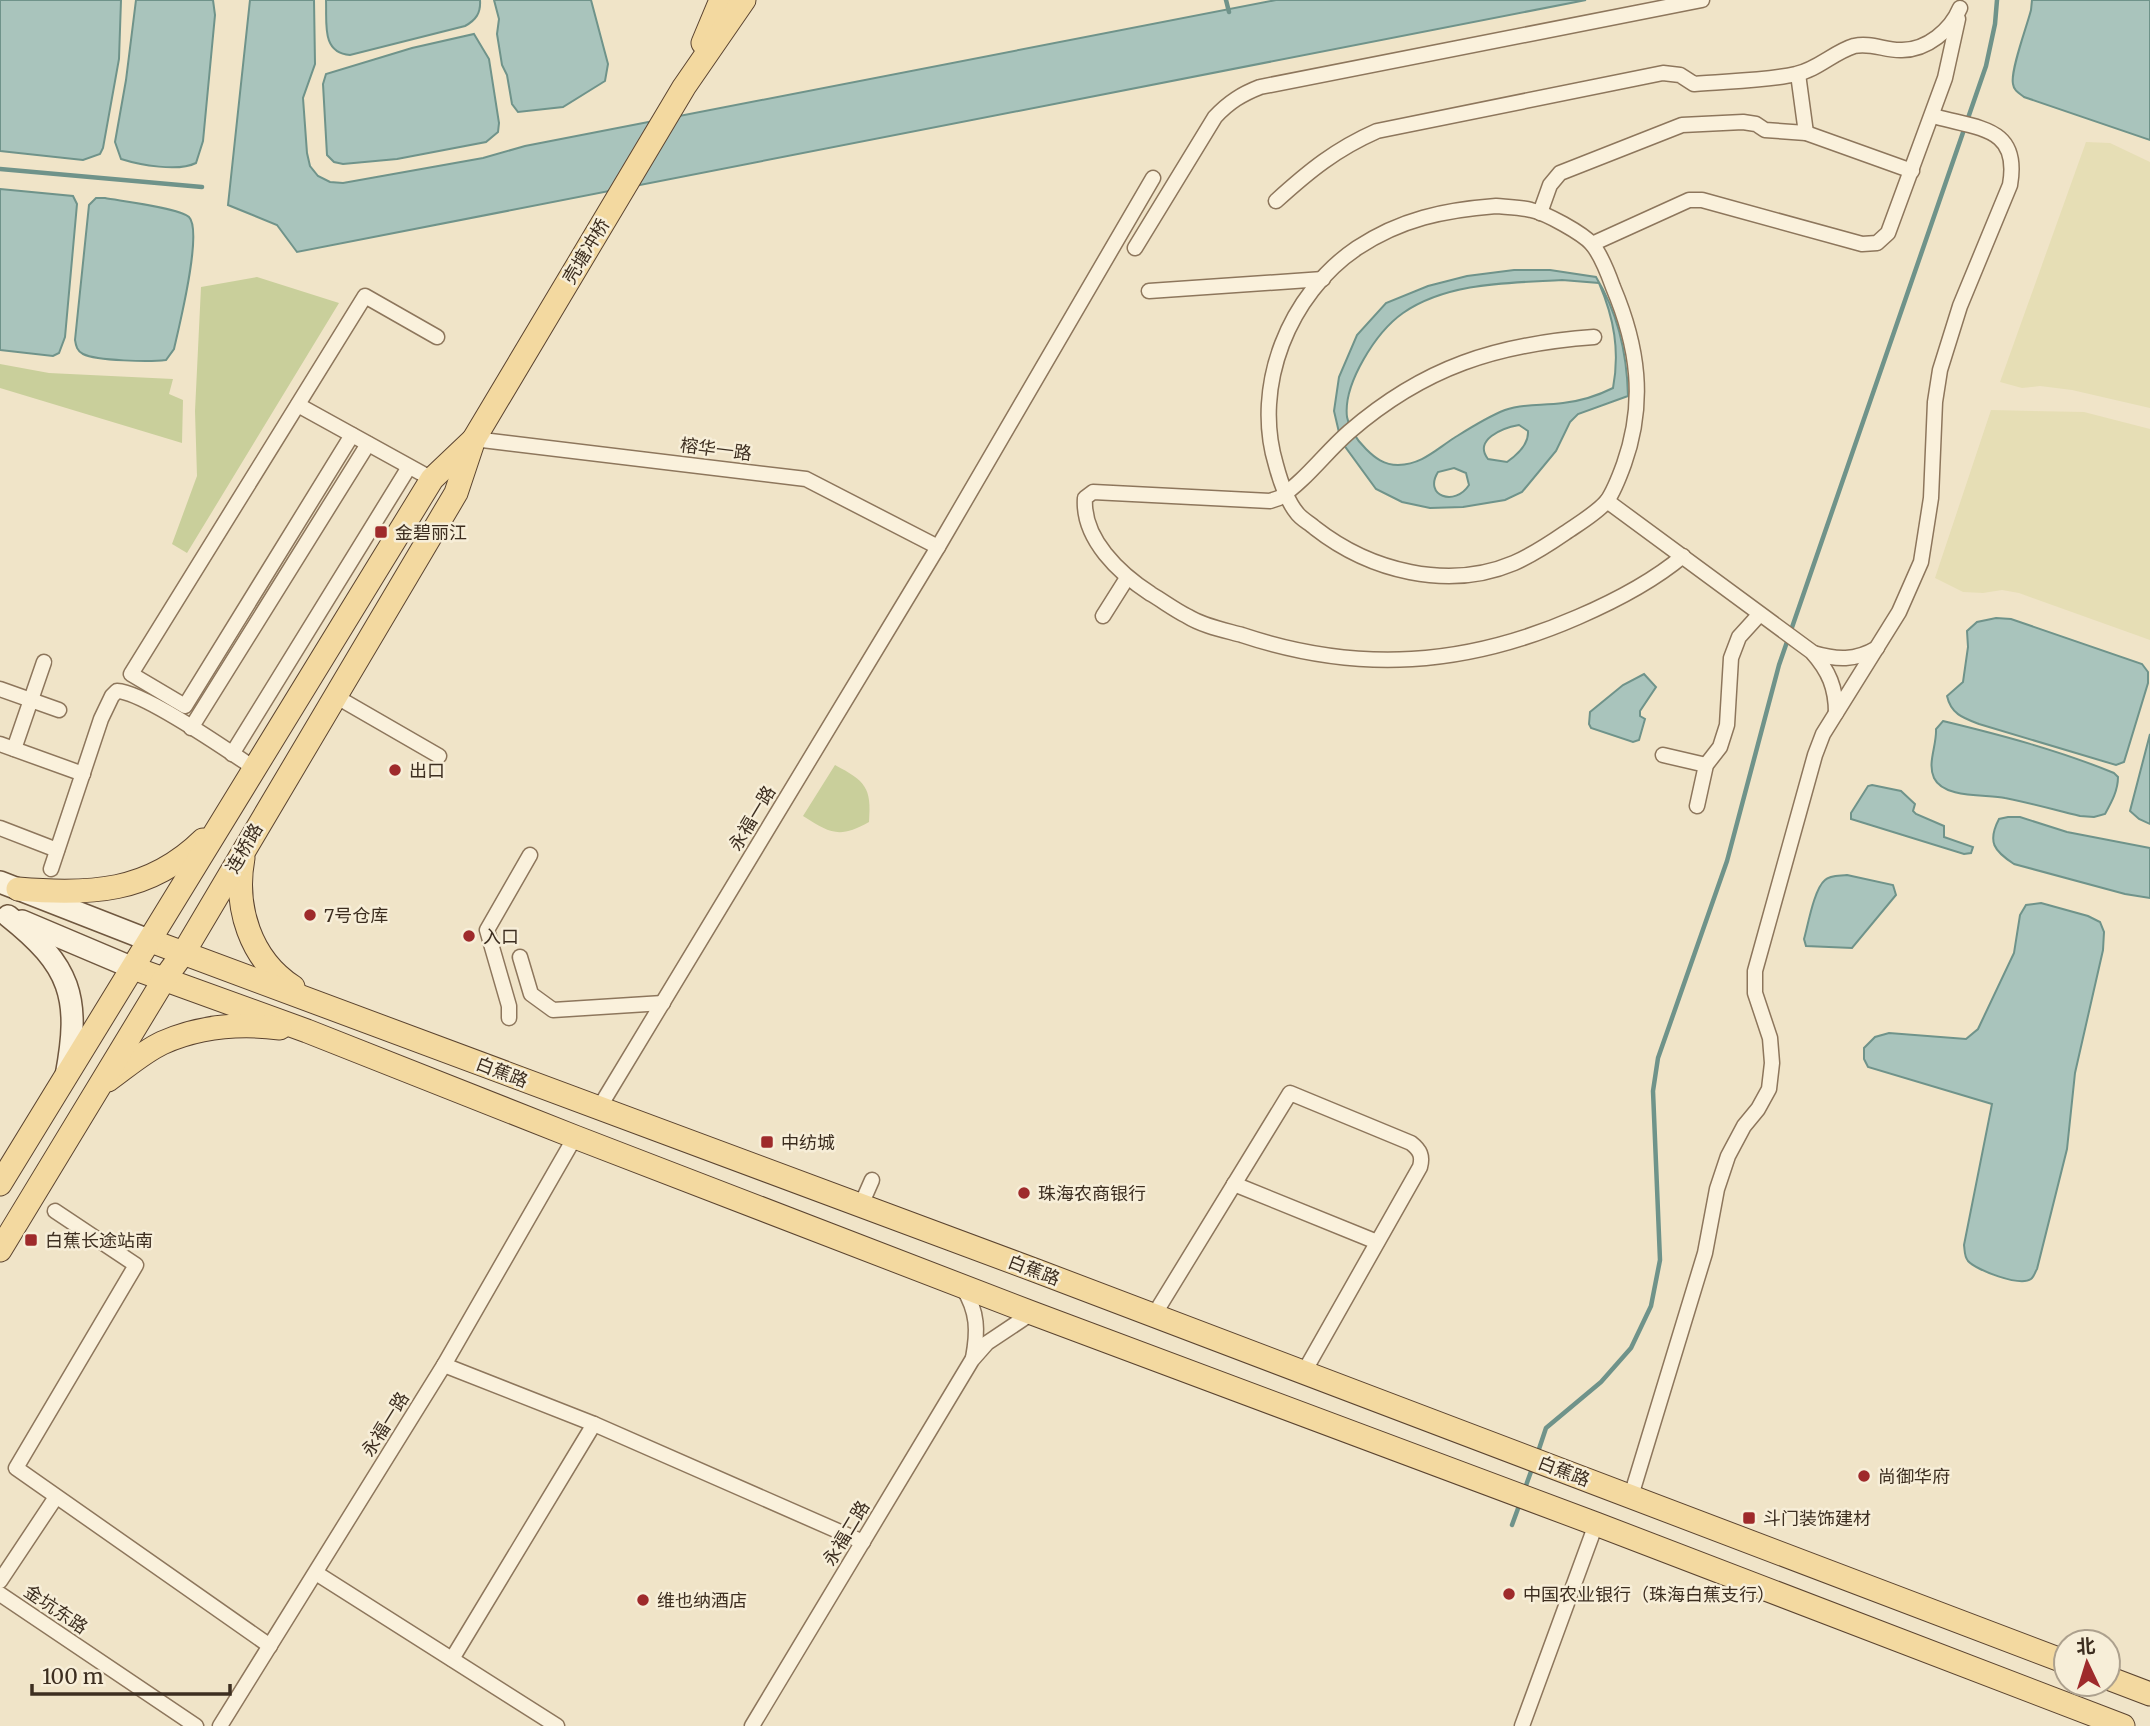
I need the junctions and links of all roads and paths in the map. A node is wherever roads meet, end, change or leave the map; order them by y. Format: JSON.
{"nodes":[{"id":1,"x":721,"y":0,"type":"edge"},
{"id":2,"x":744,"y":0,"type":"edge"},
{"id":3,"x":1702,"y":0,"type":"edge"},
{"id":4,"x":1961,"y":4,"type":"edge"},
{"id":5,"x":1921,"y":45,"type":"junction"},
{"id":6,"x":1798,"y":74,"type":"junction"},
{"id":7,"x":1946,"y":74,"type":"junction"},
{"id":8,"x":684,"y":87,"type":"junction"},
{"id":9,"x":1937,"y":117,"type":"dead end"},
{"id":10,"x":1806,"y":133,"type":"junction"},
{"id":11,"x":1912,"y":171,"type":"junction"},
{"id":12,"x":1153,"y":178,"type":"dead end"},
{"id":13,"x":1276,"y":201,"type":"dead end"},
{"id":14,"x":1540,"y":213,"type":"junction"},
{"id":15,"x":1592,"y":244,"type":"junction"},
{"id":16,"x":1135,"y":248,"type":"dead end"},
{"id":17,"x":1323,"y":279,"type":"junction"},
{"id":18,"x":1149,"y":291,"type":"dead end"},
{"id":19,"x":438,"y":337,"type":"dead end"},
{"id":20,"x":1594,"y":337,"type":"dead end"},
{"id":21,"x":298,"y":405,"type":"junction"},
{"id":22,"x":489,"y":414,"type":"joint"},
{"id":23,"x":352,"y":435,"type":"junction"},
{"id":24,"x":474,"y":439,"type":"junction"},
{"id":25,"x":368,"y":444,"type":"junction"},
{"id":26,"x":409,"y":467,"type":"junction"},
{"id":27,"x":432,"y":479,"type":"junction"},
{"id":28,"x":1287,"y":493,"type":"junction"},
{"id":29,"x":1607,"y":501,"type":"junction"},
{"id":30,"x":938,"y":547,"type":"junction"},
{"id":31,"x":1683,"y":556,"type":"junction"},
{"id":32,"x":1127,"y":578,"type":"junction"},
{"id":33,"x":1759,"y":615,"type":"junction"},
{"id":34,"x":1103,"y":616,"type":"dead end"},
{"id":35,"x":1877,"y":648,"type":"junction"},
{"id":36,"x":1812,"y":652,"type":"junction"},
{"id":37,"x":44,"y":662,"type":"dead end"},
{"id":38,"x":0,"y":689,"type":"edge"},
{"id":39,"x":335,"y":696,"type":"junction"},
{"id":40,"x":31,"y":700,"type":"junction"},
{"id":41,"x":59,"y":710,"type":"dead end"},
{"id":42,"x":1836,"y":713,"type":"junction"},
{"id":43,"x":191,"y":728,"type":"junction"},
{"id":44,"x":7,"y":747,"type":"edge"},
{"id":45,"x":232,"y":754,"type":"junction"},
{"id":46,"x":1663,"y":755,"type":"dead end"},
{"id":47,"x":439,"y":756,"type":"dead end"},
{"id":48,"x":1706,"y":765,"type":"junction"},
{"id":49,"x":254,"y":768,"type":"junction"},
{"id":50,"x":83,"y":774,"type":"junction"},
{"id":51,"x":240,"y":792,"type":"junction"},
{"id":52,"x":1697,"y":806,"type":"dead end"},
{"id":53,"x":267,"y":809,"type":"junction"},
{"id":54,"x":220,"y":823,"type":"junction"},
{"id":55,"x":0,"y":828,"type":"edge"},
{"id":56,"x":244,"y":848,"type":"junction"},
{"id":57,"x":57,"y":850,"type":"junction"},
{"id":58,"x":530,"y":855,"type":"dead end"},
{"id":59,"x":51,"y":869,"type":"dead end"},
{"id":60,"x":9,"y":885,"type":"edge"},
{"id":61,"x":4,"y":914,"type":"edge"},
{"id":62,"x":151,"y":941,"type":"junction"},
{"id":63,"x":184,"y":952,"type":"junction"},
{"id":64,"x":520,"y":957,"type":"dead end"},
{"id":65,"x":134,"y":968,"type":"junction"},
{"id":66,"x":165,"y":978,"type":"junction"},
{"id":67,"x":314,"y":1001,"type":"junction"},
{"id":68,"x":663,"y":1003,"type":"junction"},
{"id":69,"x":509,"y":1018,"type":"dead end"},
{"id":70,"x":377,"y":1025,"type":"junction"},
{"id":71,"x":307,"y":1031,"type":"junction"},
{"id":72,"x":363,"y":1054,"type":"junction"},
{"id":73,"x":64,"y":1081,"type":"junction"},
{"id":74,"x":100,"y":1086,"type":"junction"},
{"id":75,"x":50,"y":1105,"type":"junction"},
{"id":76,"x":599,"y":1108,"type":"junction"},
{"id":77,"x":77,"y":1122,"type":"junction"},
{"id":78,"x":575,"y":1138,"type":"junction"},
{"id":79,"x":872,"y":1180,"type":"dead end"},
{"id":80,"x":0,"y":1184,"type":"edge"},
{"id":81,"x":1234,"y":1184,"type":"junction"},
{"id":82,"x":861,"y":1205,"type":"junction"},
{"id":83,"x":55,"y":1211,"type":"dead end"},
{"id":84,"x":1377,"y":1242,"type":"junction"},
{"id":85,"x":0,"y":1250,"type":"edge"},
{"id":86,"x":963,"y":1287,"type":"junction"},
{"id":87,"x":1032,"y":1313,"type":"junction"},
{"id":88,"x":1154,"y":1315,"type":"junction"},
{"id":89,"x":972,"y":1360,"type":"junction"},
{"id":90,"x":444,"y":1364,"type":"junction"},
{"id":91,"x":1304,"y":1372,"type":"junction"},
{"id":92,"x":1396,"y":1407,"type":"junction"},
{"id":93,"x":594,"y":1424,"type":"junction"},
{"id":94,"x":1382,"y":1443,"type":"junction"},
{"id":95,"x":1631,"y":1496,"type":"junction"},
{"id":96,"x":56,"y":1497,"type":"junction"},
{"id":97,"x":1597,"y":1524,"type":"junction"},
{"id":98,"x":863,"y":1542,"type":"junction"},
{"id":99,"x":316,"y":1573,"type":"junction"},
{"id":100,"x":0,"y":1581,"type":"edge"},
{"id":101,"x":0,"y":1594,"type":"edge"},
{"id":102,"x":270,"y":1646,"type":"junction"},
{"id":103,"x":2052,"y":1657,"type":"edge"},
{"id":104,"x":452,"y":1659,"type":"junction"},
{"id":105,"x":2122,"y":1683,"type":"edge"},
{"id":106,"x":2150,"y":1694,"type":"edge"},
{"id":107,"x":196,"y":1726,"type":"edge"},
{"id":108,"x":220,"y":1726,"type":"edge"},
{"id":109,"x":557,"y":1726,"type":"edge"},
{"id":110,"x":752,"y":1726,"type":"edge"},
{"id":111,"x":1522,"y":1726,"type":"edge"},
{"id":112,"x":2123,"y":1726,"type":"edge"}],
"edges":[{"from":1,"to":8,"type":"main road"},
{"from":2,"to":8,"type":"main road"},
{"from":3,"to":16,"type":"street"},
{"from":4,"to":5,"type":"street"},
{"from":4,"to":7,"type":"street"},
{"from":5,"to":6,"type":"street"},
{"from":5,"to":7,"type":"street"},
{"from":6,"to":10,"type":"street"},
{"from":6,"to":13,"type":"street"},
{"from":7,"to":11,"type":"street"},
{"from":8,"to":22,"type":"main road","name":"壳塘冲桥"},
{"from":9,"to":35,"type":"street"},
{"from":10,"to":11,"type":"street"},
{"from":10,"to":14,"type":"street"},
{"from":11,"to":15,"type":"street"},
{"from":12,"to":30,"type":"street","name":"永福一路"},
{"from":14,"to":15,"type":"street"},
{"from":14,"to":17,"type":"street"},
{"from":15,"to":29,"type":"street"},
{"from":17,"to":18,"type":"street"},
{"from":17,"to":28,"type":"street"},
{"from":19,"to":21,"type":"street"},
{"from":20,"to":28,"type":"street"},
{"from":21,"to":23,"type":"street"},
{"from":21,"to":23,"type":"street"},
{"from":22,"to":24,"type":"main road","name":"连桥路"},
{"from":23,"to":25,"type":"street"},
{"from":24,"to":27,"type":"main road","name":"连桥路"},
{"from":24,"to":30,"type":"street","name":"榕华一路"},
{"from":24,"to":39,"type":"main road","name":"连桥路"},
{"from":25,"to":26,"type":"street"},
{"from":25,"to":43,"type":"street"},
{"from":26,"to":27,"type":"street"},
{"from":26,"to":45,"type":"street"},
{"from":27,"to":49,"type":"main road","name":"连桥路"},
{"from":28,"to":29,"type":"street"},
{"from":28,"to":32,"type":"street"},
{"from":29,"to":31,"type":"street"},
{"from":30,"to":68,"type":"street","name":"永福一路"},
{"from":31,"to":32,"type":"street"},
{"from":31,"to":33,"type":"street"},
{"from":32,"to":34,"type":"street"},
{"from":33,"to":36,"type":"street"},
{"from":33,"to":48,"type":"street"},
{"from":35,"to":36,"type":"street"},
{"from":35,"to":42,"type":"street"},
{"from":36,"to":42,"type":"street"},
{"from":37,"to":40,"type":"street"},
{"from":38,"to":40,"type":"street"},
{"from":39,"to":47,"type":"street"},
{"from":39,"to":53,"type":"main road","name":"连桥路"},
{"from":40,"to":41,"type":"street"},
{"from":40,"to":44,"type":"street"},
{"from":42,"to":95,"type":"street"},
{"from":43,"to":45,"type":"street"},
{"from":43,"to":50,"type":"street"},
{"from":44,"to":50,"type":"street"},
{"from":45,"to":49,"type":"street"},
{"from":46,"to":48,"type":"street"},
{"from":48,"to":52,"type":"street"},
{"from":49,"to":51,"type":"main road","name":"连桥路"},
{"from":50,"to":57,"type":"street"},
{"from":51,"to":53,"type":"main road"},
{"from":51,"to":54,"type":"main road","name":"连桥路"},
{"from":53,"to":56,"type":"main road","name":"连桥路"},
{"from":54,"to":60,"type":"main road"},
{"from":54,"to":62,"type":"main road","name":"连桥路"},
{"from":55,"to":57,"type":"street"},
{"from":56,"to":63,"type":"main road","name":"连桥路"},
{"from":56,"to":67,"type":"main road"},
{"from":57,"to":59,"type":"street"},
{"from":58,"to":69,"type":"street"},
{"from":60,"to":62,"type":"main road","name":"白蕉路"},
{"from":61,"to":65,"type":"main road"},
{"from":61,"to":73,"type":"main road"},
{"from":62,"to":63,"type":"main road","name":"白蕉路"},
{"from":62,"to":65,"type":"main road","name":"连桥路"},
{"from":63,"to":66,"type":"main road","name":"连桥路"},
{"from":63,"to":67,"type":"main road","name":"白蕉路"},
{"from":64,"to":68,"type":"street"},
{"from":65,"to":66,"type":"main road"},
{"from":65,"to":73,"type":"main road","name":"连桥路"},
{"from":66,"to":71,"type":"main road"},
{"from":66,"to":74,"type":"main road","name":"连桥路"},
{"from":67,"to":70,"type":"main road","name":"白蕉路"},
{"from":68,"to":76,"type":"street","name":"永福一路"},
{"from":70,"to":72,"type":"main road"},
{"from":70,"to":76,"type":"main road","name":"白蕉路"},
{"from":71,"to":72,"type":"main road","name":"白蕉路"},
{"from":71,"to":74,"type":"main road"},
{"from":72,"to":78,"type":"main road","name":"白蕉路"},
{"from":73,"to":75,"type":"main road","name":"连桥路"},
{"from":74,"to":77,"type":"main road","name":"连桥路"},
{"from":75,"to":77,"type":"main road"},
{"from":75,"to":80,"type":"main road","name":"连桥路"},
{"from":76,"to":82,"type":"main road","name":"白蕉路"},
{"from":77,"to":85,"type":"main road","name":"连桥路"},
{"from":78,"to":86,"type":"main road","name":"白蕉路"},
{"from":78,"to":90,"type":"street","name":"永福一路"},
{"from":79,"to":82,"type":"street"},
{"from":81,"to":84,"type":"street"},
{"from":81,"to":84,"type":"street"},
{"from":81,"to":88,"type":"street"},
{"from":82,"to":88,"type":"main road","name":"白蕉路"},
{"from":83,"to":96,"type":"street"},
{"from":84,"to":91,"type":"street"},
{"from":86,"to":87,"type":"main road","name":"白蕉路"},
{"from":86,"to":89,"type":"street","name":"永福二路"},
{"from":87,"to":89,"type":"street","name":"永福二路"},
{"from":87,"to":94,"type":"main road","name":"白蕉路"},
{"from":88,"to":91,"type":"main road","name":"白蕉路"},
{"from":89,"to":98,"type":"street","name":"永福二路"},
{"from":90,"to":93,"type":"street"},
{"from":90,"to":99,"type":"street","name":"永福一路"},
{"from":91,"to":92,"type":"main road","name":"白蕉路"},
{"from":92,"to":94,"type":"main road"},
{"from":92,"to":95,"type":"main road","name":"白蕉路"},
{"from":93,"to":98,"type":"street"},
{"from":93,"to":104,"type":"street"},
{"from":94,"to":97,"type":"main road","name":"白蕉路"},
{"from":95,"to":103,"type":"main road","name":"白蕉路"},
{"from":96,"to":100,"type":"street"},
{"from":96,"to":102,"type":"street"},
{"from":97,"to":111,"type":"street"},
{"from":97,"to":112,"type":"main road","name":"白蕉路"},
{"from":98,"to":110,"type":"street","name":"永福二路"},
{"from":99,"to":102,"type":"street","name":"永福一路"},
{"from":99,"to":104,"type":"street"},
{"from":101,"to":107,"type":"street","name":"金坑东路"},
{"from":102,"to":108,"type":"street","name":"永福一路"},
{"from":104,"to":109,"type":"street"},
{"from":105,"to":106,"type":"main road"}]}
